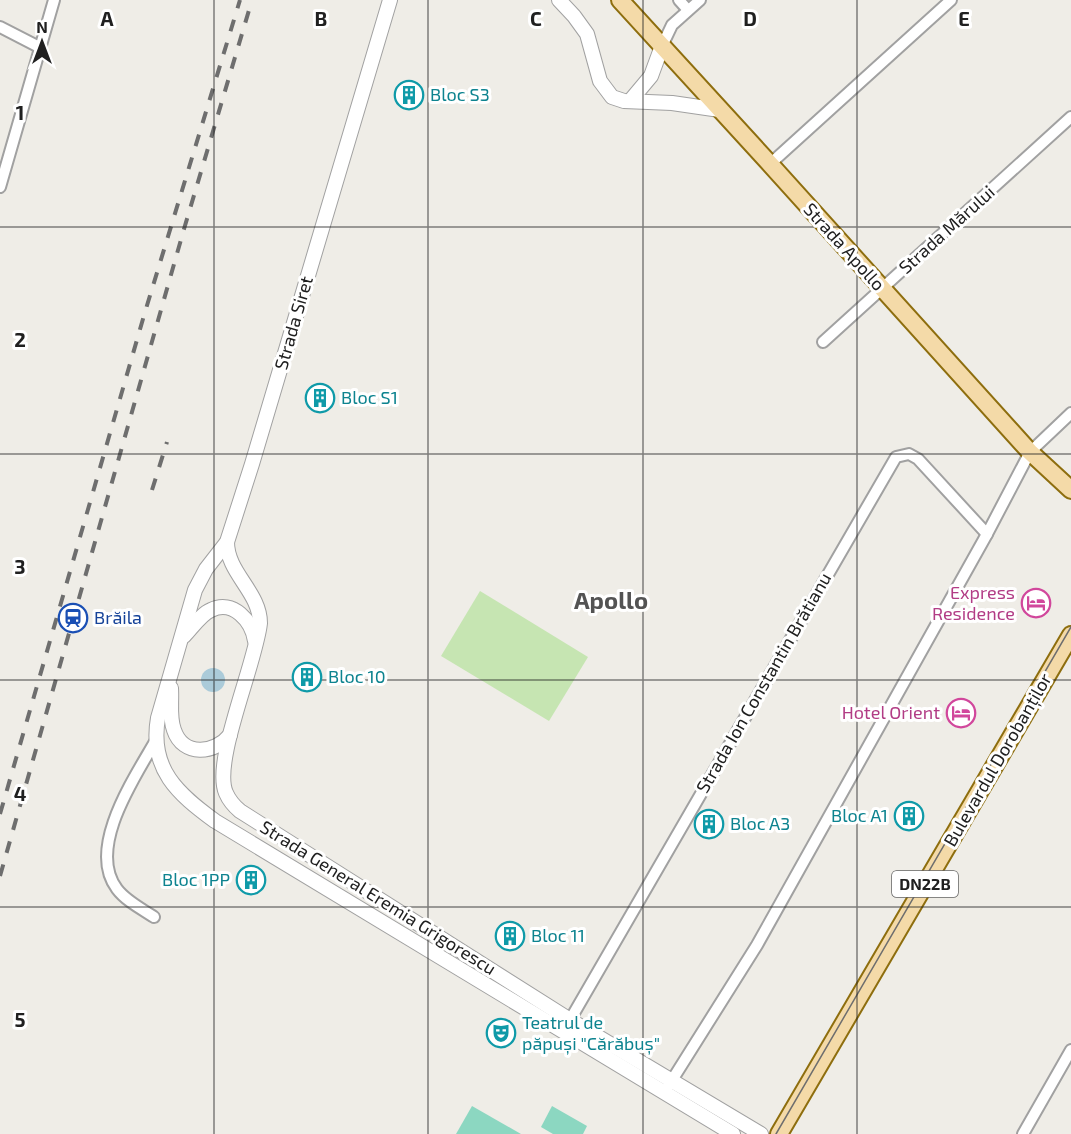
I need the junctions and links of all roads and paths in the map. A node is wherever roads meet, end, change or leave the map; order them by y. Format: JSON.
{"nodes":[{"id":1,"x":54,"y":0,"type":"edge"},
{"id":2,"x":390,"y":0,"type":"edge"},
{"id":3,"x":559,"y":0,"type":"edge"},
{"id":4,"x":620,"y":0,"type":"edge"},
{"id":5,"x":679,"y":0,"type":"edge"},
{"id":6,"x":700,"y":0,"type":"edge"},
{"id":7,"x":951,"y":0,"type":"edge"},
{"id":8,"x":688,"y":10,"type":"junction"},
{"id":9,"x":0,"y":27,"type":"edge"},
{"id":10,"x":662,"y":46,"type":"junction"},
{"id":11,"x":41,"y":48,"type":"junction"},
{"id":12,"x":630,"y":101,"type":"junction"},
{"id":13,"x":720,"y":110,"type":"junction"},
{"id":14,"x":1071,"y":117,"type":"edge"},
{"id":15,"x":770,"y":164,"type":"junction"},
{"id":16,"x":0,"y":187,"type":"edge"},
{"id":17,"x":882,"y":290,"type":"junction"},
{"id":18,"x":823,"y":342,"type":"dead end"},
{"id":19,"x":1071,"y":413,"type":"edge"},
{"id":20,"x":1030,"y":452,"type":"junction"},
{"id":21,"x":1071,"y":490,"type":"edge"},
{"id":22,"x":987,"y":534,"type":"junction"},
{"id":23,"x":227,"y":542,"type":"junction"},
{"id":24,"x":1071,"y":635,"type":"edge"},
{"id":25,"x":182,"y":639,"type":"junction"},
{"id":26,"x":256,"y":646,"type":"junction"},
{"id":27,"x":171,"y":676,"type":"junction"},
{"id":28,"x":231,"y":733,"type":"junction"},
{"id":29,"x":156,"y":740,"type":"junction"},
{"id":30,"x":184,"y":796,"type":"joint"},
{"id":31,"x":154,"y":916,"type":"dead end"},
{"id":32,"x":570,"y":1020,"type":"junction"},
{"id":33,"x":1071,"y":1050,"type":"edge"},
{"id":34,"x":668,"y":1086,"type":"junction"},
{"id":35,"x":733,"y":1134,"type":"edge"},
{"id":36,"x":761,"y":1134,"type":"edge"},
{"id":37,"x":779,"y":1134,"type":"edge"},
{"id":38,"x":1023,"y":1134,"type":"edge"}],
"edges":[{"from":1,"to":11,"type":"street"},
{"from":2,"to":23,"type":"street","name":"Strada Siret"},
{"from":3,"to":12,"type":"street"},
{"from":4,"to":10,"type":"main road","name":"Strada Apollo"},
{"from":5,"to":8,"type":"street"},
{"from":6,"to":8,"type":"street"},
{"from":7,"to":15,"type":"street"},
{"from":8,"to":10,"type":"street"},
{"from":9,"to":11,"type":"street"},
{"from":10,"to":12,"type":"street"},
{"from":10,"to":13,"type":"main road","name":"Strada Apollo"},
{"from":11,"to":16,"type":"street"},
{"from":12,"to":13,"type":"street"},
{"from":13,"to":15,"type":"main road","name":"Strada Apollo"},
{"from":14,"to":17,"type":"street","name":"Strada Mărului"},
{"from":15,"to":17,"type":"main road","name":"Strada Apollo"},
{"from":17,"to":18,"type":"street","name":"Strada Mărului"},
{"from":17,"to":20,"type":"main road","name":"Strada Apollo"},
{"from":19,"to":20,"type":"street"},
{"from":20,"to":21,"type":"main road","name":"Strada Apollo"},
{"from":20,"to":22,"type":"street"},
{"from":22,"to":32,"type":"street","name":"Strada Ion Constantin Brătianu"},
{"from":22,"to":34,"type":"street"},
{"from":23,"to":25,"type":"street","name":"Strada Siret"},
{"from":23,"to":26,"type":"street","name":"Strada General Eremia Grigorescu"},
{"from":24,"to":37,"type":"main road","name":"Bulevardul Dorobanților","number":"DN22B"},
{"from":25,"to":26,"type":"street","name":"Strada Siret"},
{"from":25,"to":27,"type":"street","name":"Strada Siret"},
{"from":26,"to":28,"type":"street","name":"Strada General Eremia Grigorescu"},
{"from":27,"to":28,"type":"street","name":"Strada Siret"},
{"from":27,"to":29,"type":"street","name":"Strada Siret"},
{"from":28,"to":32,"type":"street","name":"Strada General Eremia Grigorescu"},
{"from":29,"to":30,"type":"street","name":"Strada Siret"},
{"from":29,"to":31,"type":"street"},
{"from":30,"to":34,"type":"street","name":"Strada General Eremia Grigorescu"},
{"from":32,"to":34,"type":"street","name":"Strada General Eremia Grigorescu"},
{"from":33,"to":38,"type":"street"},
{"from":34,"to":35,"type":"street","name":"Strada General Eremia Grigorescu"},
{"from":34,"to":36,"type":"street","name":"Strada General Eremia Grigorescu"}]}
